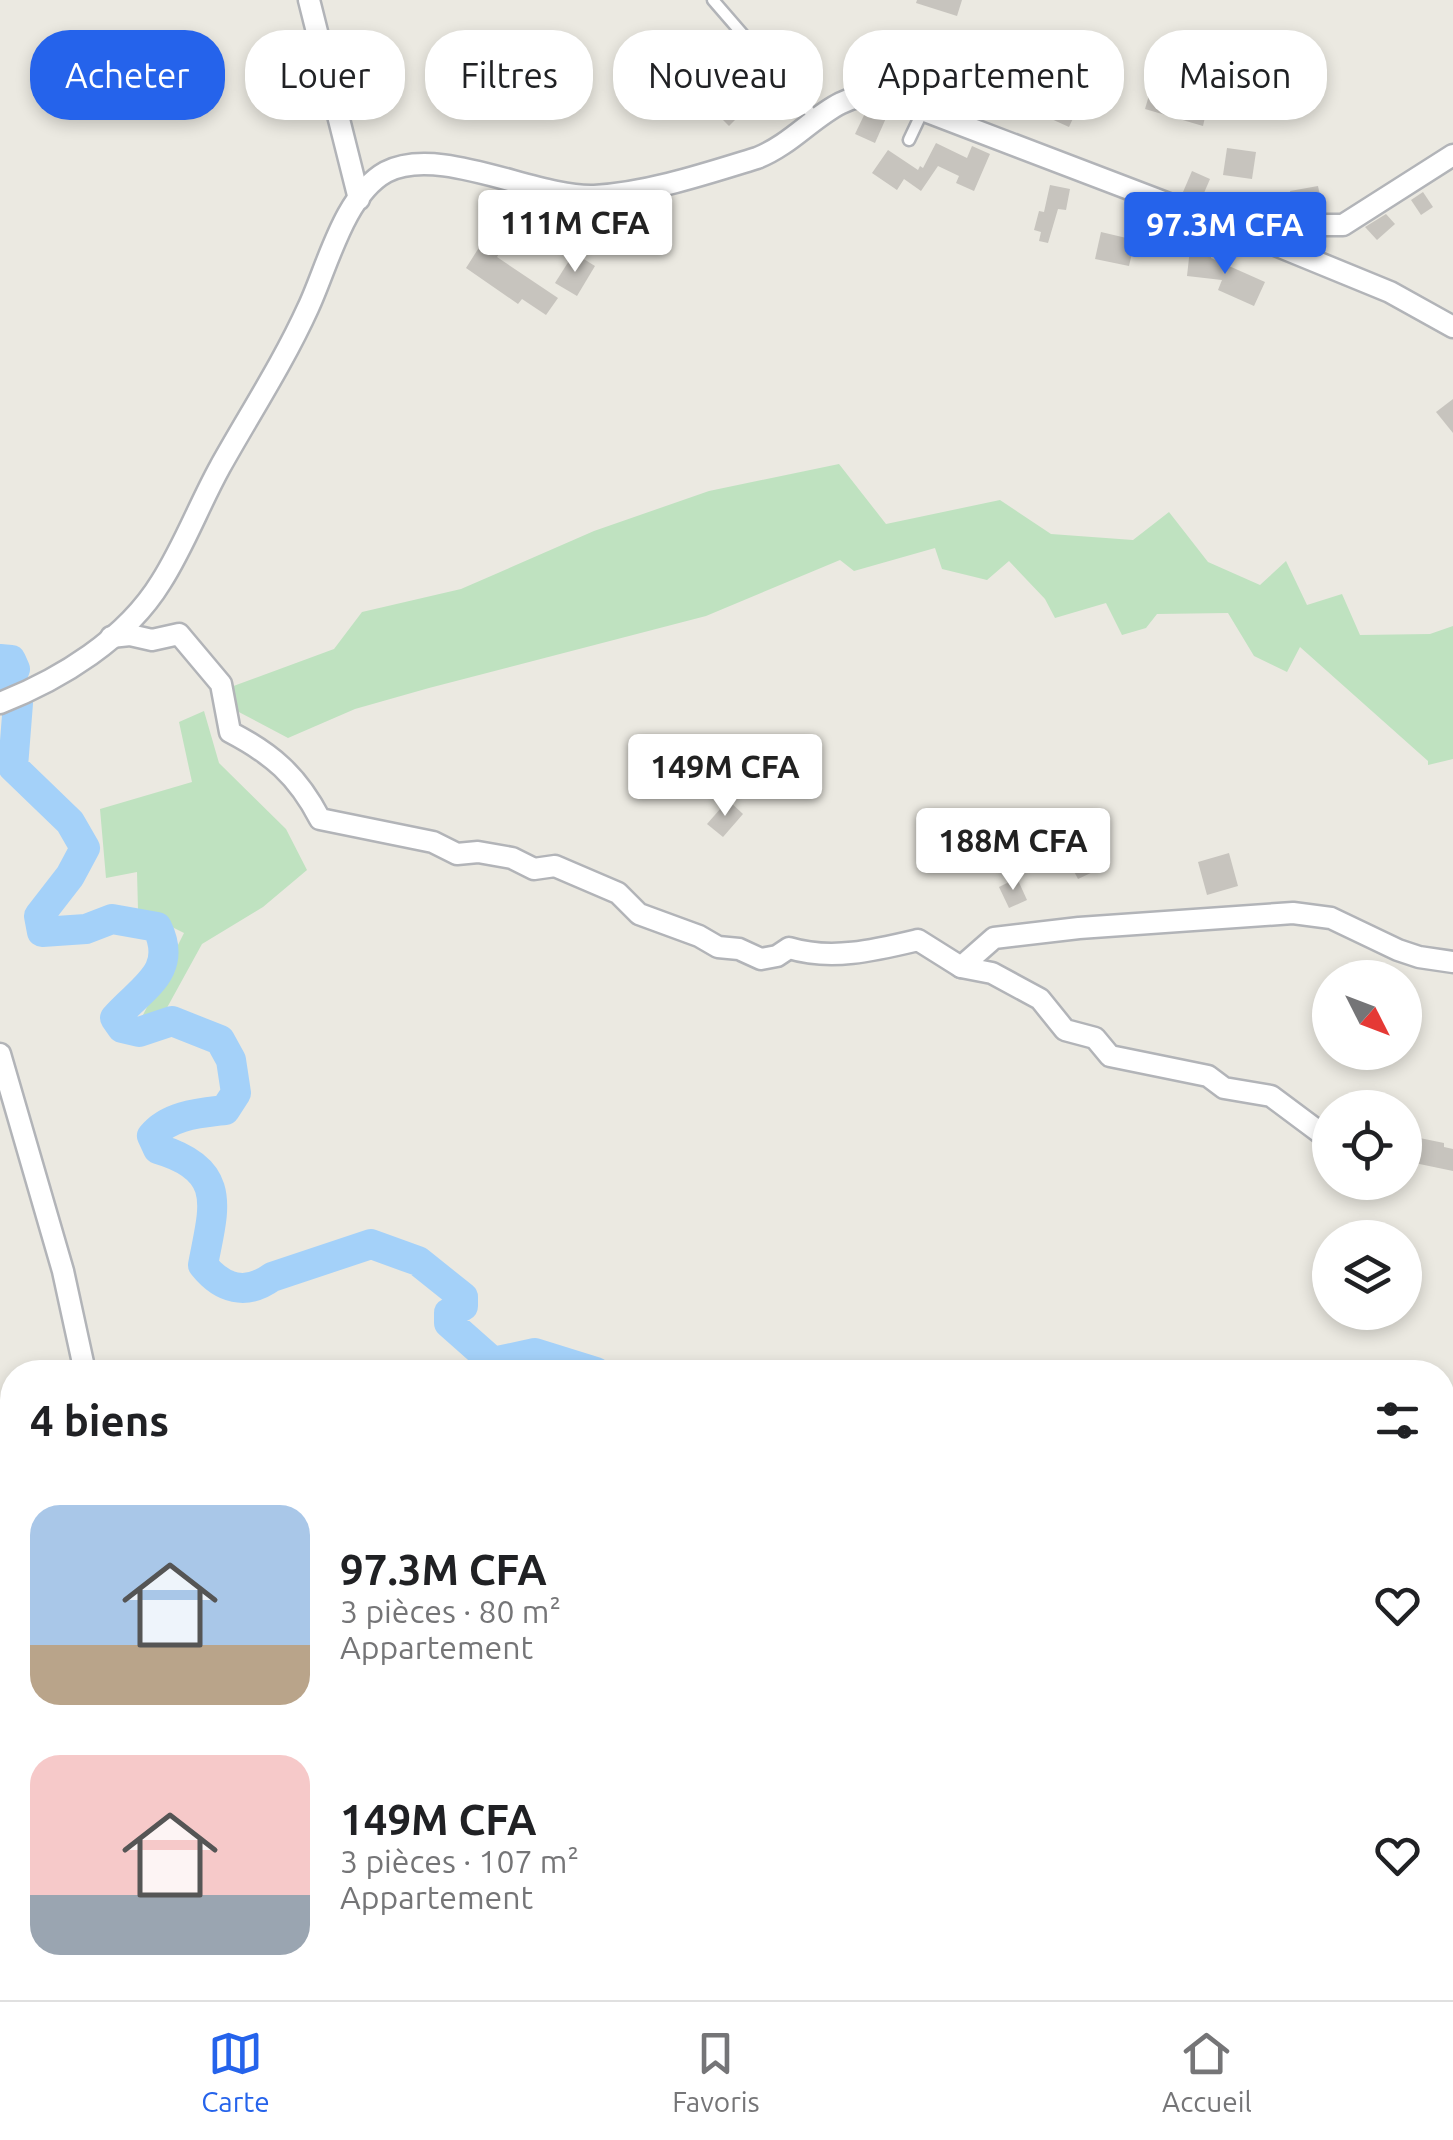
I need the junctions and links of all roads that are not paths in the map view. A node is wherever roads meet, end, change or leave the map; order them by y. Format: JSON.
{"nodes":[{"id":1,"x":309,"y":0,"type":"edge"},
{"id":2,"x":713,"y":0,"type":"edge"},
{"id":3,"x":739,"y":30,"type":"edge"},
{"id":4,"x":816,"y":120,"type":"edge"},
{"id":5,"x":919,"y":120,"type":"edge"},
{"id":6,"x":948,"y":120,"type":"edge"},
{"id":7,"x":909,"y":140,"type":"dead end"},
{"id":8,"x":1453,"y":155,"type":"edge"},
{"id":9,"x":359,"y":199,"type":"junction"},
{"id":10,"x":1263,"y":240,"type":"junction"},
{"id":11,"x":1453,"y":327,"type":"edge"},
{"id":12,"x":111,"y":637,"type":"junction"},
{"id":13,"x":11,"y":698,"type":"edge"},
{"id":14,"x":1453,"y":962,"type":"edge"},
{"id":15,"x":961,"y":967,"type":"junction"},
{"id":16,"x":0,"y":1054,"type":"edge"},
{"id":17,"x":1312,"y":1127,"type":"edge"},
{"id":18,"x":82,"y":1360,"type":"edge"}],
"edges":[{"from":1,"to":9,"type":"street"},
{"from":2,"to":3,"type":"lane"},
{"from":4,"to":9,"type":"street"},
{"from":5,"to":7,"type":"lane"},
{"from":6,"to":10,"type":"street"},
{"from":8,"to":10,"type":"street"},
{"from":9,"to":12,"type":"street"},
{"from":10,"to":11,"type":"street"},
{"from":12,"to":13,"type":"street"},
{"from":12,"to":15,"type":"street"},
{"from":14,"to":15,"type":"street"},
{"from":15,"to":17,"type":"street"},
{"from":16,"to":18,"type":"street"}]}
